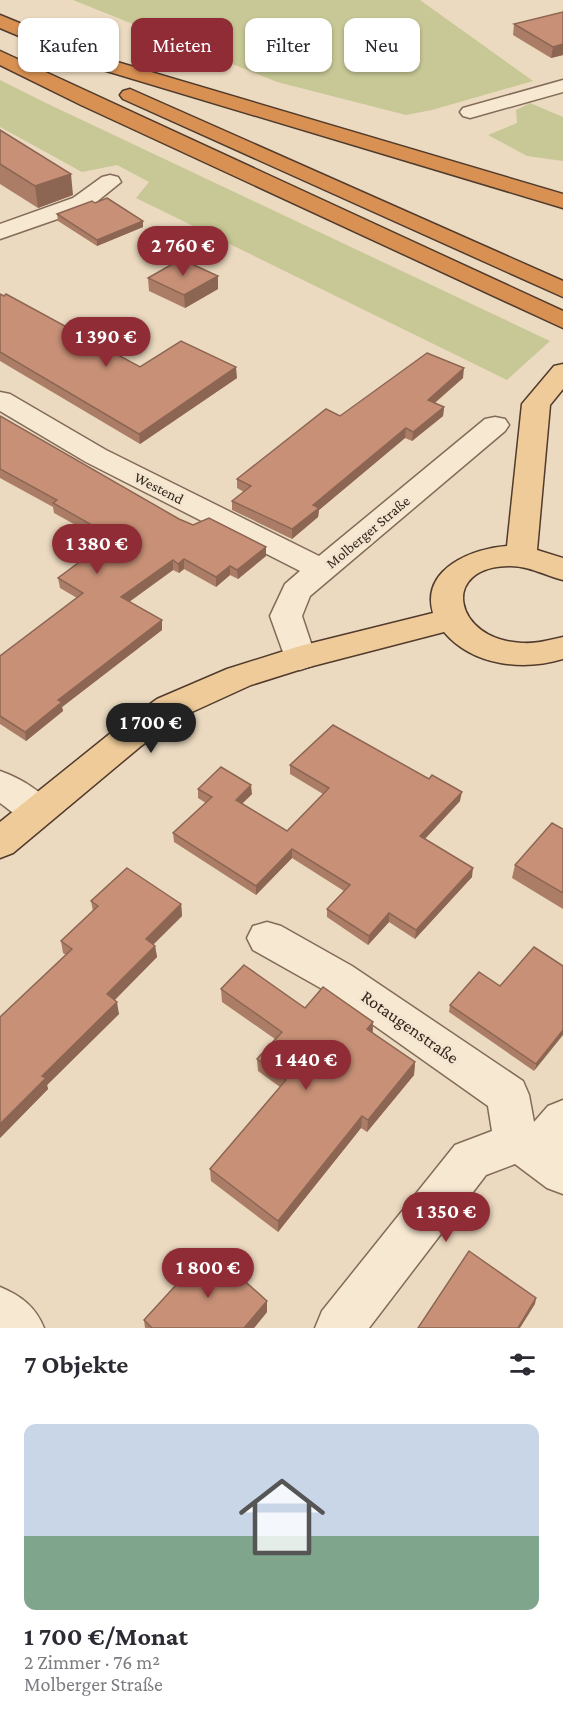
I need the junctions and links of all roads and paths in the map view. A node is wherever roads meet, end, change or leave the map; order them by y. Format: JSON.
{"nodes":[{"id":1,"x":0,"y":21,"type":"edge"},
{"id":2,"x":0,"y":33,"type":"edge"},
{"id":3,"x":0,"y":57,"type":"edge"},
{"id":4,"x":563,"y":87,"type":"edge"},
{"id":5,"x":470,"y":112,"type":"dead end"},
{"id":6,"x":110,"y":182,"type":"dead end"},
{"id":7,"x":563,"y":201,"type":"edge"},
{"id":8,"x":0,"y":232,"type":"edge"},
{"id":9,"x":563,"y":290,"type":"edge"},
{"id":10,"x":563,"y":320,"type":"edge"},
{"id":11,"x":563,"y":372,"type":"edge"},
{"id":12,"x":0,"y":400,"type":"edge"},
{"id":13,"x":495,"y":425,"type":"dead end"},
{"id":14,"x":520,"y":557,"type":"junction"},
{"id":15,"x":322,"y":570,"type":"junction"},
{"id":16,"x":563,"y":570,"type":"edge"},
{"id":17,"x":453,"y":619,"type":"junction"},
{"id":18,"x":563,"y":648,"type":"edge"},
{"id":19,"x":300,"y":658,"type":"junction"},
{"id":20,"x":0,"y":785,"type":"edge"},
{"id":21,"x":38,"y":811,"type":"junction"},
{"id":22,"x":0,"y":843,"type":"edge"},
{"id":23,"x":267,"y":938,"type":"dead end"},
{"id":24,"x":545,"y":1147,"type":"edge"},
{"id":25,"x":0,"y":1311,"type":"edge"},
{"id":26,"x":20,"y":1328,"type":"edge"},
{"id":27,"x":339,"y":1328,"type":"edge"}],
"edges":[{"from":1,"to":7,"type":"highway"},
{"from":2,"to":9,"type":"highway"},
{"from":3,"to":10,"type":"highway"},
{"from":4,"to":5,"type":"street"},
{"from":6,"to":8,"type":"street"},
{"from":11,"to":14,"type":"main road"},
{"from":12,"to":15,"type":"street","name":"Westend"},
{"from":13,"to":15,"type":"street","name":"Molberger Straße"},
{"from":14,"to":16,"type":"main road"},
{"from":14,"to":17,"type":"main road"},
{"from":15,"to":19,"type":"street","name":"Molberger Straße"},
{"from":17,"to":18,"type":"main road"},
{"from":17,"to":19,"type":"main road"},
{"from":19,"to":21,"type":"main road"},
{"from":20,"to":21,"type":"street"},
{"from":21,"to":22,"type":"main road"},
{"from":23,"to":24,"type":"street","name":"Rotaugenstraße"},
{"from":24,"to":27,"type":"street","name":"Rotaugenstraße"},
{"from":25,"to":26,"type":"street"}]}
